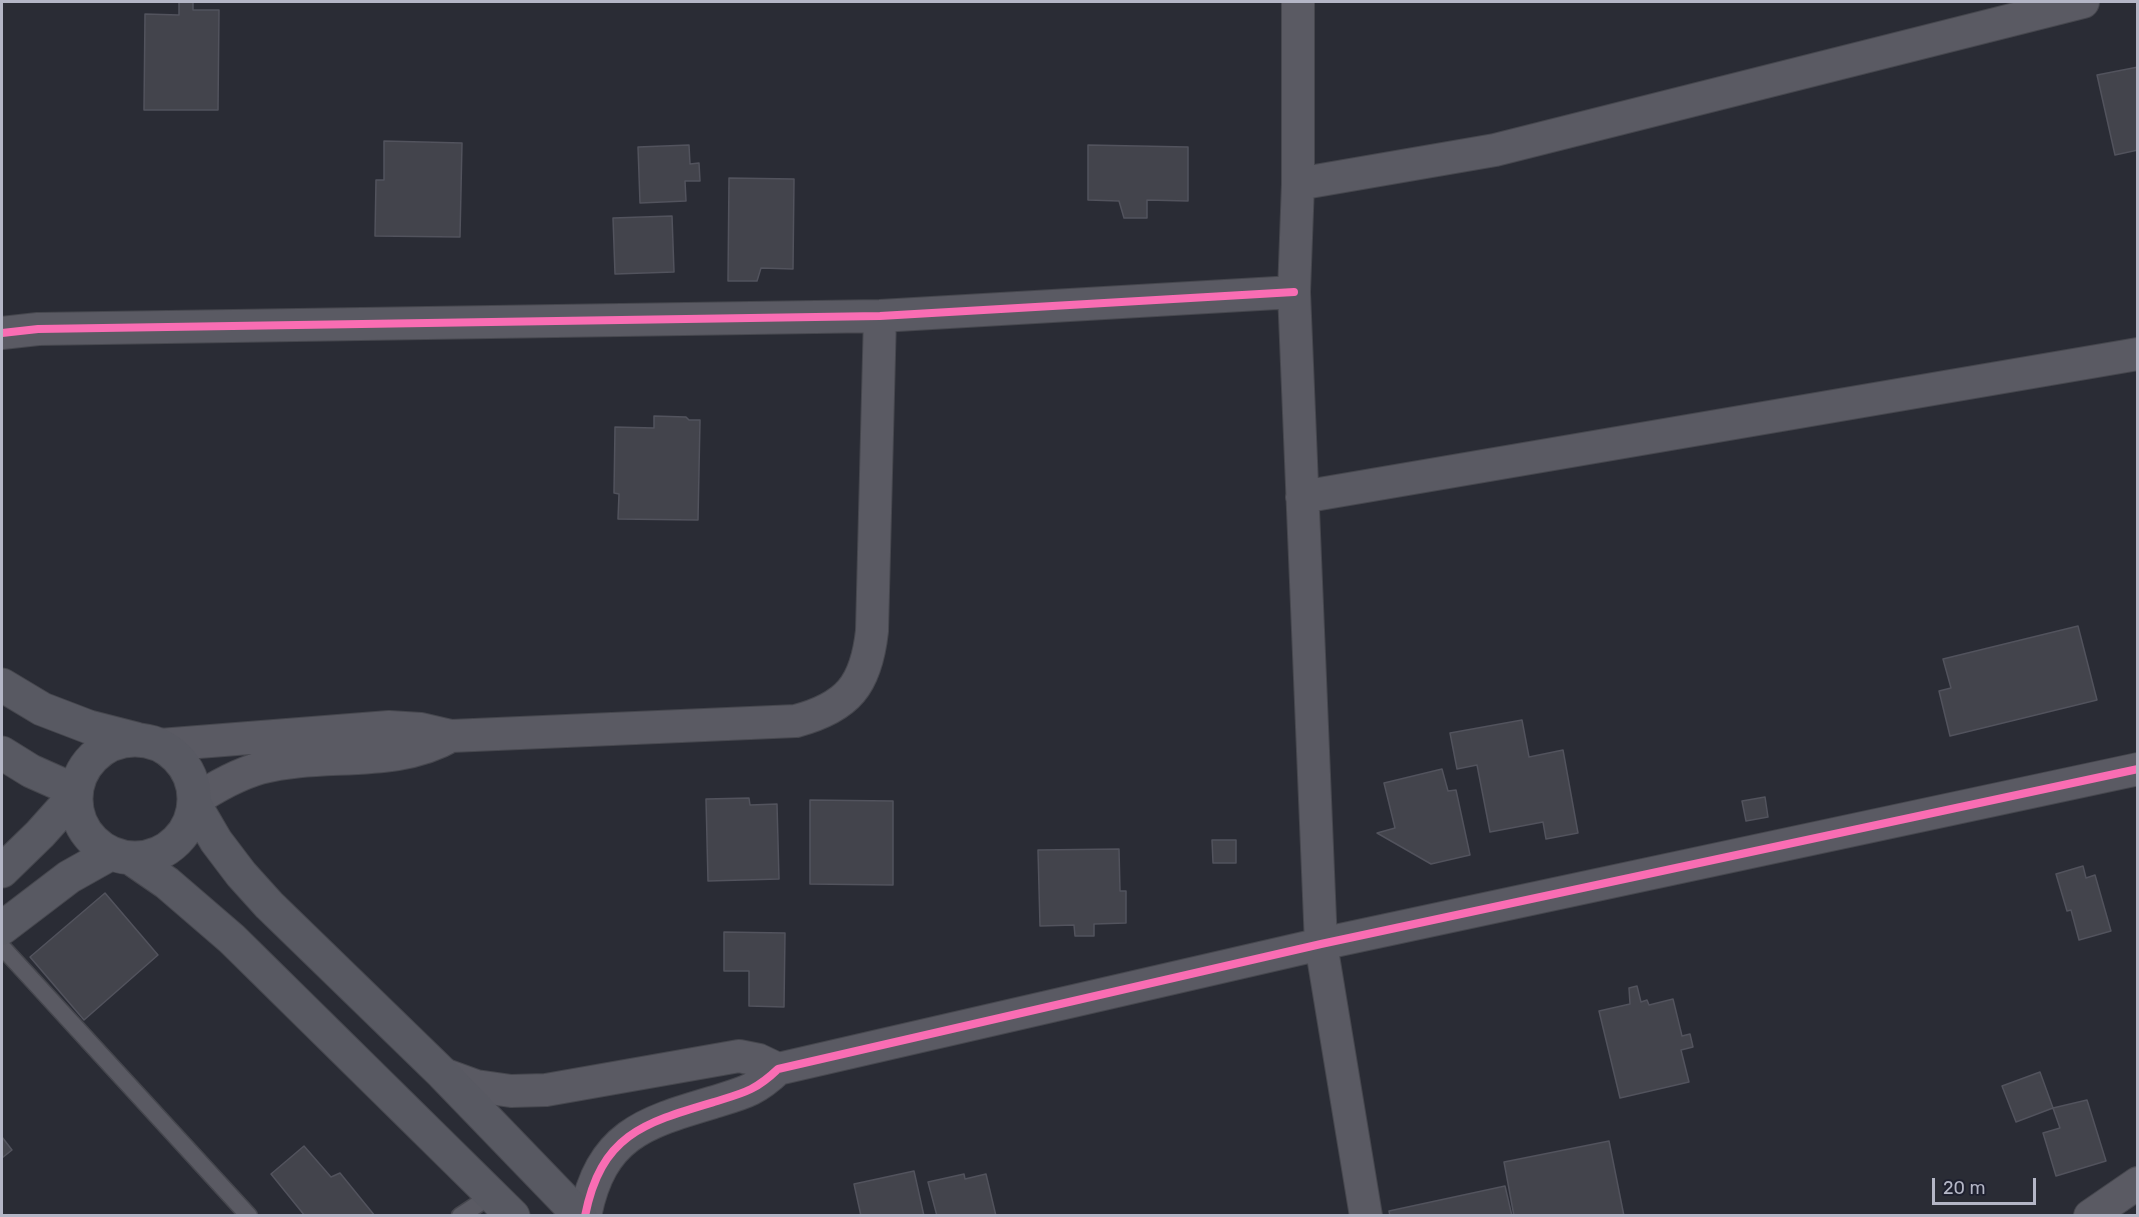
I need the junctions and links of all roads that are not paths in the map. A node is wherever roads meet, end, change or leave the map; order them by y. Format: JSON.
{"nodes":[{"id":1,"x":1298,"y":2,"type":"edge"},
{"id":2,"x":2083,"y":2,"type":"edge"},
{"id":3,"x":1298,"y":184,"type":"junction"},
{"id":4,"x":1294,"y":292,"type":"junction"},
{"id":5,"x":880,"y":316,"type":"junction"},
{"id":6,"x":2,"y":333,"type":"edge"},
{"id":7,"x":2138,"y":354,"type":"edge"},
{"id":8,"x":1302,"y":497,"type":"junction"},
{"id":9,"x":2,"y":685,"type":"edge"},
{"id":10,"x":451,"y":736,"type":"junction"},
{"id":11,"x":148,"y":742,"type":"junction"},
{"id":12,"x":2,"y":753,"type":"edge"},
{"id":13,"x":2138,"y":769,"type":"edge"},
{"id":14,"x":76,"y":793,"type":"junction"},
{"id":15,"x":194,"y":803,"type":"junction"},
{"id":16,"x":121,"y":856,"type":"junction"},
{"id":17,"x":2,"y":870,"type":"edge"},
{"id":18,"x":2,"y":928,"type":"edge"},
{"id":19,"x":1321,"y":944,"type":"junction"},
{"id":20,"x":2,"y":946,"type":"edge"},
{"id":21,"x":778,"y":1069,"type":"junction"},
{"id":22,"x":443,"y":1074,"type":"junction"},
{"id":23,"x":2138,"y":1183,"type":"edge"},
{"id":24,"x":502,"y":1205,"type":"edge"},
{"id":25,"x":249,"y":1215,"type":"edge"},
{"id":26,"x":460,"y":1215,"type":"edge"},
{"id":27,"x":580,"y":1215,"type":"edge"},
{"id":28,"x":585,"y":1215,"type":"edge"},
{"id":29,"x":1366,"y":1215,"type":"edge"},
{"id":30,"x":2090,"y":1215,"type":"edge"}],
"edges":[{"from":1,"to":3,"type":"street"},
{"from":2,"to":3,"type":"street"},
{"from":3,"to":4,"type":"street"},
{"from":4,"to":5,"type":"street"},
{"from":4,"to":8,"type":"street"},
{"from":5,"to":6,"type":"street"},
{"from":5,"to":10,"type":"street"},
{"from":7,"to":8,"type":"street"},
{"from":8,"to":19,"type":"street"},
{"from":9,"to":11,"type":"street"},
{"from":10,"to":11,"type":"street"},
{"from":10,"to":15,"type":"street"},
{"from":11,"to":14,"type":"street"},
{"from":11,"to":15,"type":"street"},
{"from":12,"to":14,"type":"street"},
{"from":13,"to":19,"type":"street"},
{"from":14,"to":16,"type":"street"},
{"from":14,"to":17,"type":"street"},
{"from":15,"to":16,"type":"street"},
{"from":15,"to":22,"type":"street"},
{"from":16,"to":18,"type":"street"},
{"from":16,"to":24,"type":"street"},
{"from":19,"to":21,"type":"street"},
{"from":19,"to":29,"type":"street"},
{"from":20,"to":25,"type":"lane"},
{"from":21,"to":22,"type":"street"},
{"from":21,"to":28,"type":"street"},
{"from":22,"to":27,"type":"street"},
{"from":23,"to":30,"type":"street"},
{"from":24,"to":26,"type":"lane"}]}
